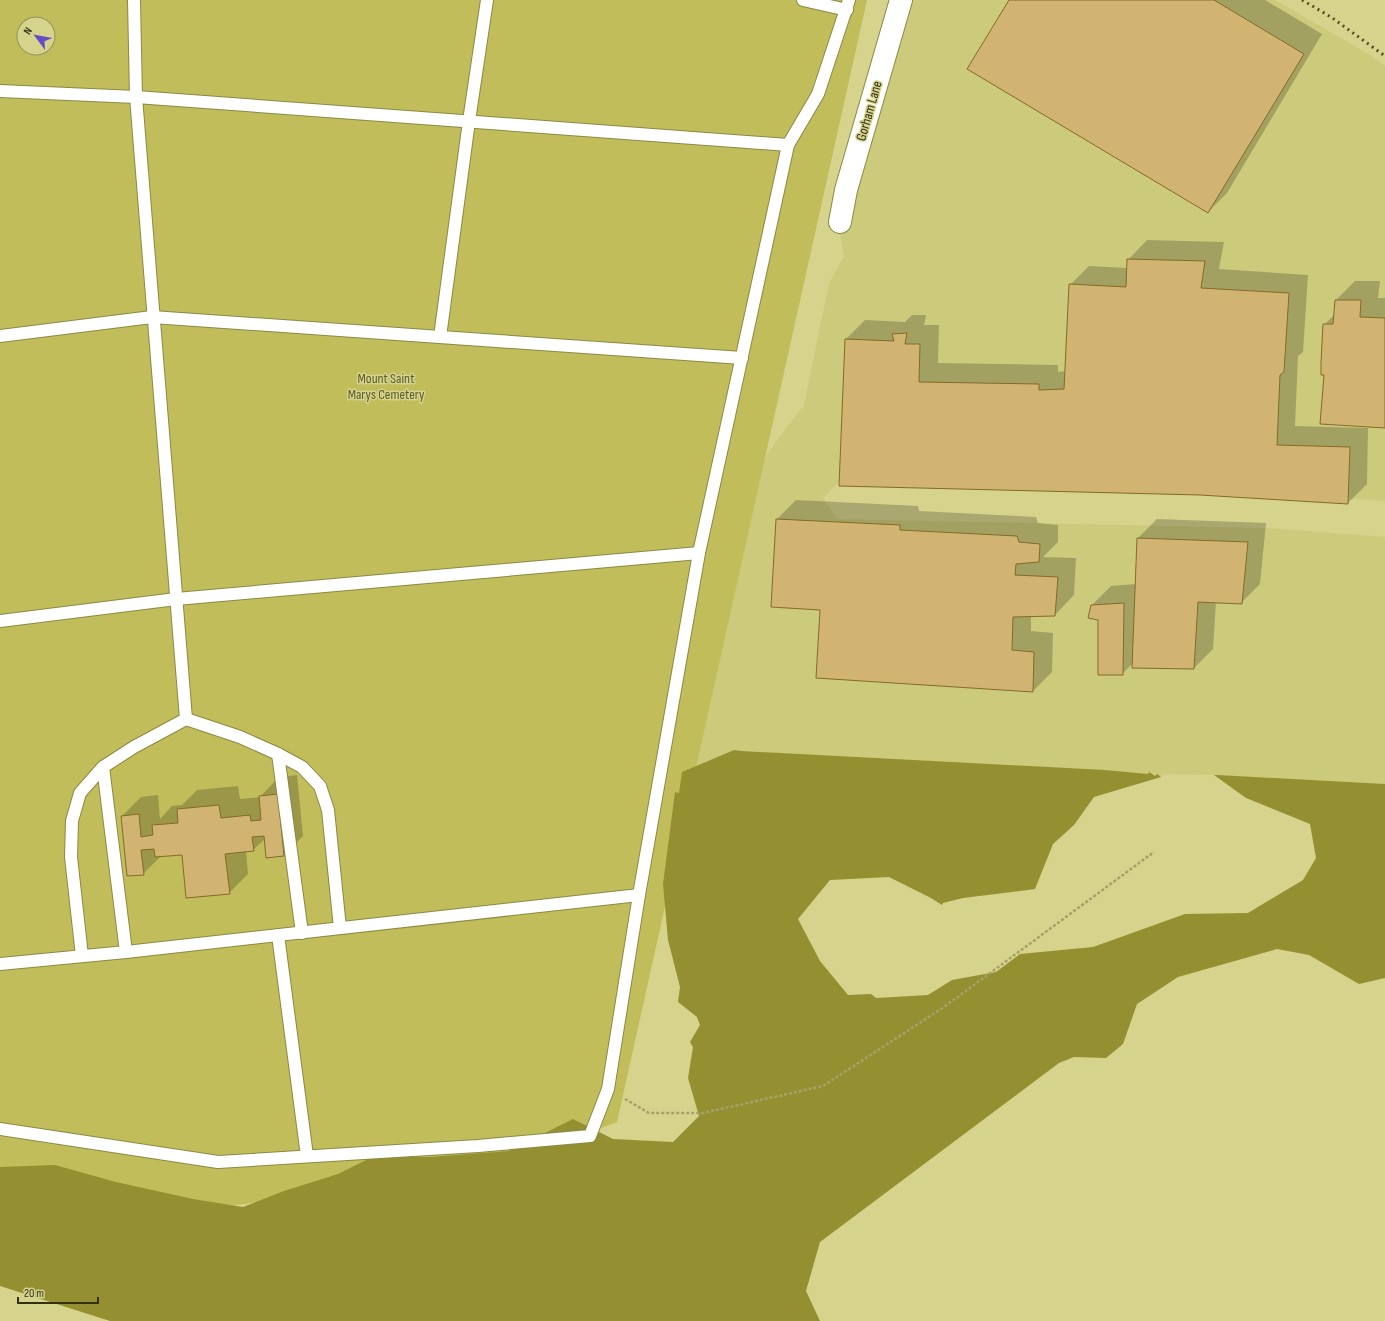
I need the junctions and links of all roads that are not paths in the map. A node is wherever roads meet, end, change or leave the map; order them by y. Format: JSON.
{"nodes":[{"id":1,"x":134,"y":0,"type":"edge"},
{"id":2,"x":487,"y":0,"type":"edge"},
{"id":3,"x":803,"y":0,"type":"edge"},
{"id":4,"x":901,"y":0,"type":"edge"},
{"id":5,"x":848,"y":5,"type":"edge"},
{"id":6,"x":0,"y":90,"type":"edge"},
{"id":7,"x":136,"y":97,"type":"junction"},
{"id":8,"x":469,"y":121,"type":"junction"},
{"id":9,"x":788,"y":145,"type":"junction"},
{"id":10,"x":840,"y":222,"type":"dead end"},
{"id":11,"x":152,"y":317,"type":"junction"},
{"id":12,"x":0,"y":336,"type":"edge"},
{"id":13,"x":440,"y":337,"type":"junction"},
{"id":14,"x":742,"y":358,"type":"junction"},
{"id":15,"x":699,"y":554,"type":"junction"},
{"id":16,"x":176,"y":599,"type":"junction"},
{"id":17,"x":0,"y":621,"type":"edge"},
{"id":18,"x":186,"y":719,"type":"junction"},
{"id":19,"x":278,"y":754,"type":"junction"},
{"id":20,"x":103,"y":768,"type":"junction"},
{"id":21,"x":639,"y":895,"type":"junction"},
{"id":22,"x":340,"y":928,"type":"junction"},
{"id":23,"x":302,"y":933,"type":"junction"},
{"id":24,"x":278,"y":935,"type":"junction"},
{"id":25,"x":126,"y":952,"type":"junction"},
{"id":26,"x":82,"y":956,"type":"junction"},
{"id":27,"x":0,"y":964,"type":"edge"},
{"id":28,"x":0,"y":1129,"type":"edge"},
{"id":29,"x":307,"y":1156,"type":"junction"}],
"edges":[{"from":1,"to":7,"type":"lane"},
{"from":2,"to":8,"type":"lane"},
{"from":3,"to":5,"type":"lane"},
{"from":4,"to":10,"type":"street","name":"Gorham Lane"},
{"from":5,"to":9,"type":"lane"},
{"from":6,"to":7,"type":"lane"},
{"from":7,"to":8,"type":"lane"},
{"from":7,"to":11,"type":"lane"},
{"from":8,"to":9,"type":"lane"},
{"from":8,"to":13,"type":"lane"},
{"from":9,"to":14,"type":"lane"},
{"from":11,"to":12,"type":"lane"},
{"from":11,"to":13,"type":"lane"},
{"from":11,"to":16,"type":"lane"},
{"from":13,"to":14,"type":"lane"},
{"from":14,"to":15,"type":"lane"},
{"from":15,"to":16,"type":"lane"},
{"from":15,"to":21,"type":"lane"},
{"from":16,"to":17,"type":"lane"},
{"from":16,"to":18,"type":"lane"},
{"from":18,"to":19,"type":"lane"},
{"from":18,"to":20,"type":"lane"},
{"from":19,"to":22,"type":"lane"},
{"from":19,"to":23,"type":"lane"},
{"from":20,"to":25,"type":"lane"},
{"from":20,"to":26,"type":"lane"},
{"from":21,"to":22,"type":"lane"},
{"from":21,"to":29,"type":"lane"},
{"from":22,"to":23,"type":"lane"},
{"from":23,"to":24,"type":"lane"},
{"from":24,"to":25,"type":"lane"},
{"from":24,"to":29,"type":"lane"},
{"from":25,"to":26,"type":"lane"},
{"from":26,"to":27,"type":"lane"},
{"from":28,"to":29,"type":"lane"}]}
